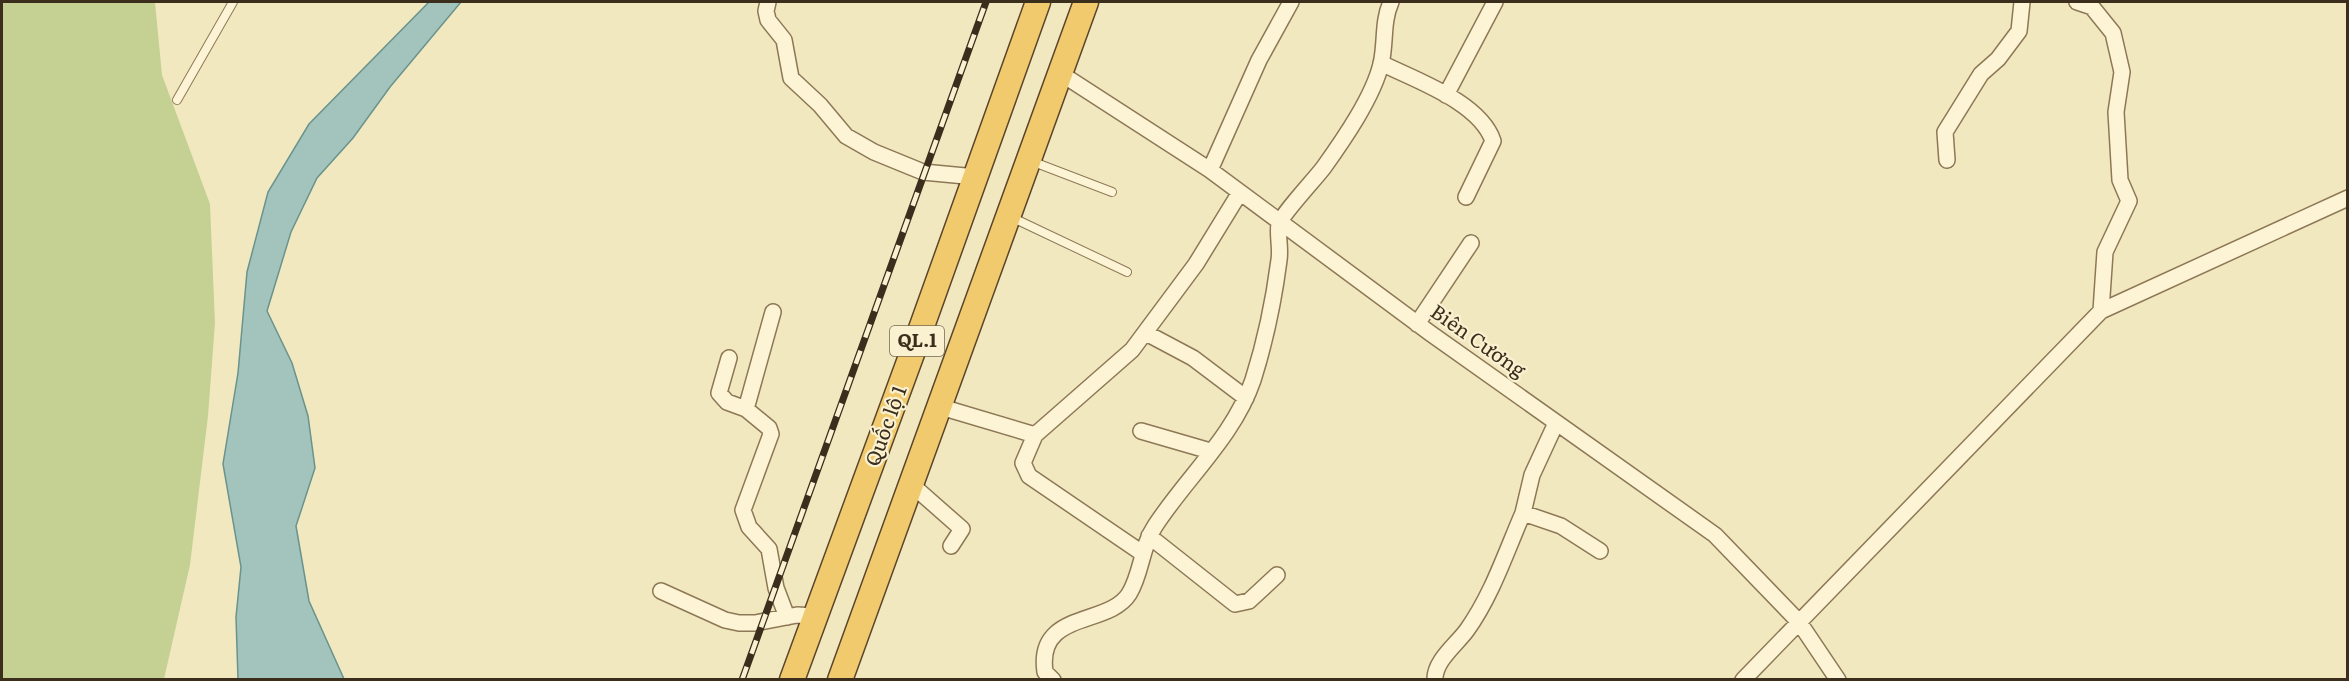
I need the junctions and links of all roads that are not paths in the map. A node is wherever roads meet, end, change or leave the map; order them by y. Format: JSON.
{"nodes":[{"id":1,"x":233,"y":2,"type":"edge"},
{"id":2,"x":768,"y":2,"type":"edge"},
{"id":3,"x":1038,"y":2,"type":"edge"},
{"id":4,"x":1086,"y":2,"type":"edge"},
{"id":5,"x":1291,"y":2,"type":"edge"},
{"id":6,"x":1391,"y":2,"type":"edge"},
{"id":7,"x":1495,"y":2,"type":"edge"},
{"id":8,"x":2022,"y":2,"type":"edge"},
{"id":9,"x":2078,"y":2,"type":"edge"},
{"id":10,"x":1381,"y":63,"type":"junction"},
{"id":11,"x":1060,"y":73,"type":"junction"},
{"id":12,"x":1446,"y":94,"type":"junction"},
{"id":13,"x":177,"y":100,"type":"dead end"},
{"id":14,"x":1029,"y":160,"type":"junction"},
{"id":15,"x":1947,"y":160,"type":"dead end"},
{"id":16,"x":1210,"y":170,"type":"junction"},
{"id":17,"x":976,"y":177,"type":"junction"},
{"id":18,"x":1112,"y":192,"type":"dead end"},
{"id":19,"x":1239,"y":194,"type":"junction"},
{"id":20,"x":1466,"y":197,"type":"dead end"},
{"id":21,"x":2348,"y":198,"type":"edge"},
{"id":22,"x":1009,"y":216,"type":"junction"},
{"id":23,"x":1279,"y":222,"type":"junction"},
{"id":24,"x":1471,"y":243,"type":"dead end"},
{"id":25,"x":1127,"y":272,"type":"dead end"},
{"id":26,"x":2101,"y":311,"type":"junction"},
{"id":27,"x":773,"y":312,"type":"dead end"},
{"id":28,"x":1417,"y":324,"type":"junction"},
{"id":29,"x":1146,"y":333,"type":"junction"},
{"id":30,"x":729,"y":358,"type":"dead end"},
{"id":31,"x":1246,"y":398,"type":"junction"},
{"id":32,"x":941,"y":406,"type":"junction"},
{"id":33,"x":746,"y":409,"type":"junction"},
{"id":34,"x":1556,"y":423,"type":"junction"},
{"id":35,"x":1141,"y":431,"type":"dead end"},
{"id":36,"x":1035,"y":435,"type":"junction"},
{"id":37,"x":1210,"y":451,"type":"junction"},
{"id":38,"x":912,"y":485,"type":"junction"},
{"id":39,"x":1523,"y":513,"type":"junction"},
{"id":40,"x":1149,"y":536,"type":"junction"},
{"id":41,"x":951,"y":546,"type":"dead end"},
{"id":42,"x":1600,"y":551,"type":"dead end"},
{"id":43,"x":1142,"y":553,"type":"junction"},
{"id":44,"x":1277,"y":575,"type":"dead end"},
{"id":45,"x":661,"y":591,"type":"dead end"},
{"id":46,"x":815,"y":616,"type":"junction"},
{"id":47,"x":788,"y":617,"type":"junction"},
{"id":48,"x":1799,"y":622,"type":"junction"},
{"id":49,"x":844,"y":677,"type":"edge"},
{"id":50,"x":1045,"y":677,"type":"edge"},
{"id":51,"x":792,"y":680,"type":"edge"},
{"id":52,"x":1435,"y":680,"type":"edge"},
{"id":53,"x":1743,"y":680,"type":"edge"},
{"id":54,"x":1838,"y":680,"type":"edge"}],
"edges":[{"from":1,"to":13,"type":"lane"},
{"from":2,"to":17,"type":"street"},
{"from":3,"to":17,"type":"highway","name":"Quốc lộ 1","number":"QL.1"},
{"from":4,"to":11,"type":"highway","number":"QL.1"},
{"from":5,"to":16,"type":"street"},
{"from":6,"to":10,"type":"street"},
{"from":7,"to":12,"type":"street"},
{"from":8,"to":15,"type":"street"},
{"from":9,"to":26,"type":"street"},
{"from":10,"to":12,"type":"street"},
{"from":10,"to":23,"type":"street"},
{"from":11,"to":14,"type":"highway","number":"QL.1"},
{"from":11,"to":16,"type":"street","name":"Biên Cương"},
{"from":12,"to":20,"type":"street"},
{"from":14,"to":18,"type":"lane"},
{"from":14,"to":22,"type":"highway","number":"QL.1"},
{"from":16,"to":19,"type":"street","name":"Biên Cương"},
{"from":17,"to":46,"type":"highway","name":"Quốc lộ 1","number":"QL.1"},
{"from":19,"to":23,"type":"street","name":"Biên Cương"},
{"from":19,"to":29,"type":"street"},
{"from":21,"to":26,"type":"street"},
{"from":22,"to":25,"type":"lane"},
{"from":22,"to":32,"type":"highway","number":"QL.1"},
{"from":23,"to":28,"type":"street","name":"Biên Cương"},
{"from":23,"to":31,"type":"street"},
{"from":24,"to":28,"type":"street"},
{"from":26,"to":48,"type":"street"},
{"from":27,"to":33,"type":"street"},
{"from":28,"to":34,"type":"street","name":"Biên Cương"},
{"from":29,"to":31,"type":"street"},
{"from":29,"to":36,"type":"street"},
{"from":30,"to":33,"type":"street"},
{"from":31,"to":37,"type":"street"},
{"from":32,"to":36,"type":"street"},
{"from":32,"to":38,"type":"highway","number":"QL.1"},
{"from":33,"to":47,"type":"street"},
{"from":34,"to":39,"type":"street"},
{"from":34,"to":48,"type":"street","name":"Biên Cương"},
{"from":35,"to":37,"type":"street"},
{"from":36,"to":43,"type":"street"},
{"from":37,"to":40,"type":"street"},
{"from":38,"to":41,"type":"street"},
{"from":38,"to":49,"type":"highway","number":"QL.1"},
{"from":39,"to":42,"type":"street"},
{"from":39,"to":52,"type":"street"},
{"from":40,"to":43,"type":"street"},
{"from":40,"to":44,"type":"street"},
{"from":43,"to":50,"type":"street"},
{"from":45,"to":47,"type":"street"},
{"from":46,"to":47,"type":"street"},
{"from":46,"to":51,"type":"highway","name":"Quốc lộ 1","number":"QL.1"},
{"from":48,"to":53,"type":"street"},
{"from":48,"to":54,"type":"street","name":"Biên Cương"}]}
